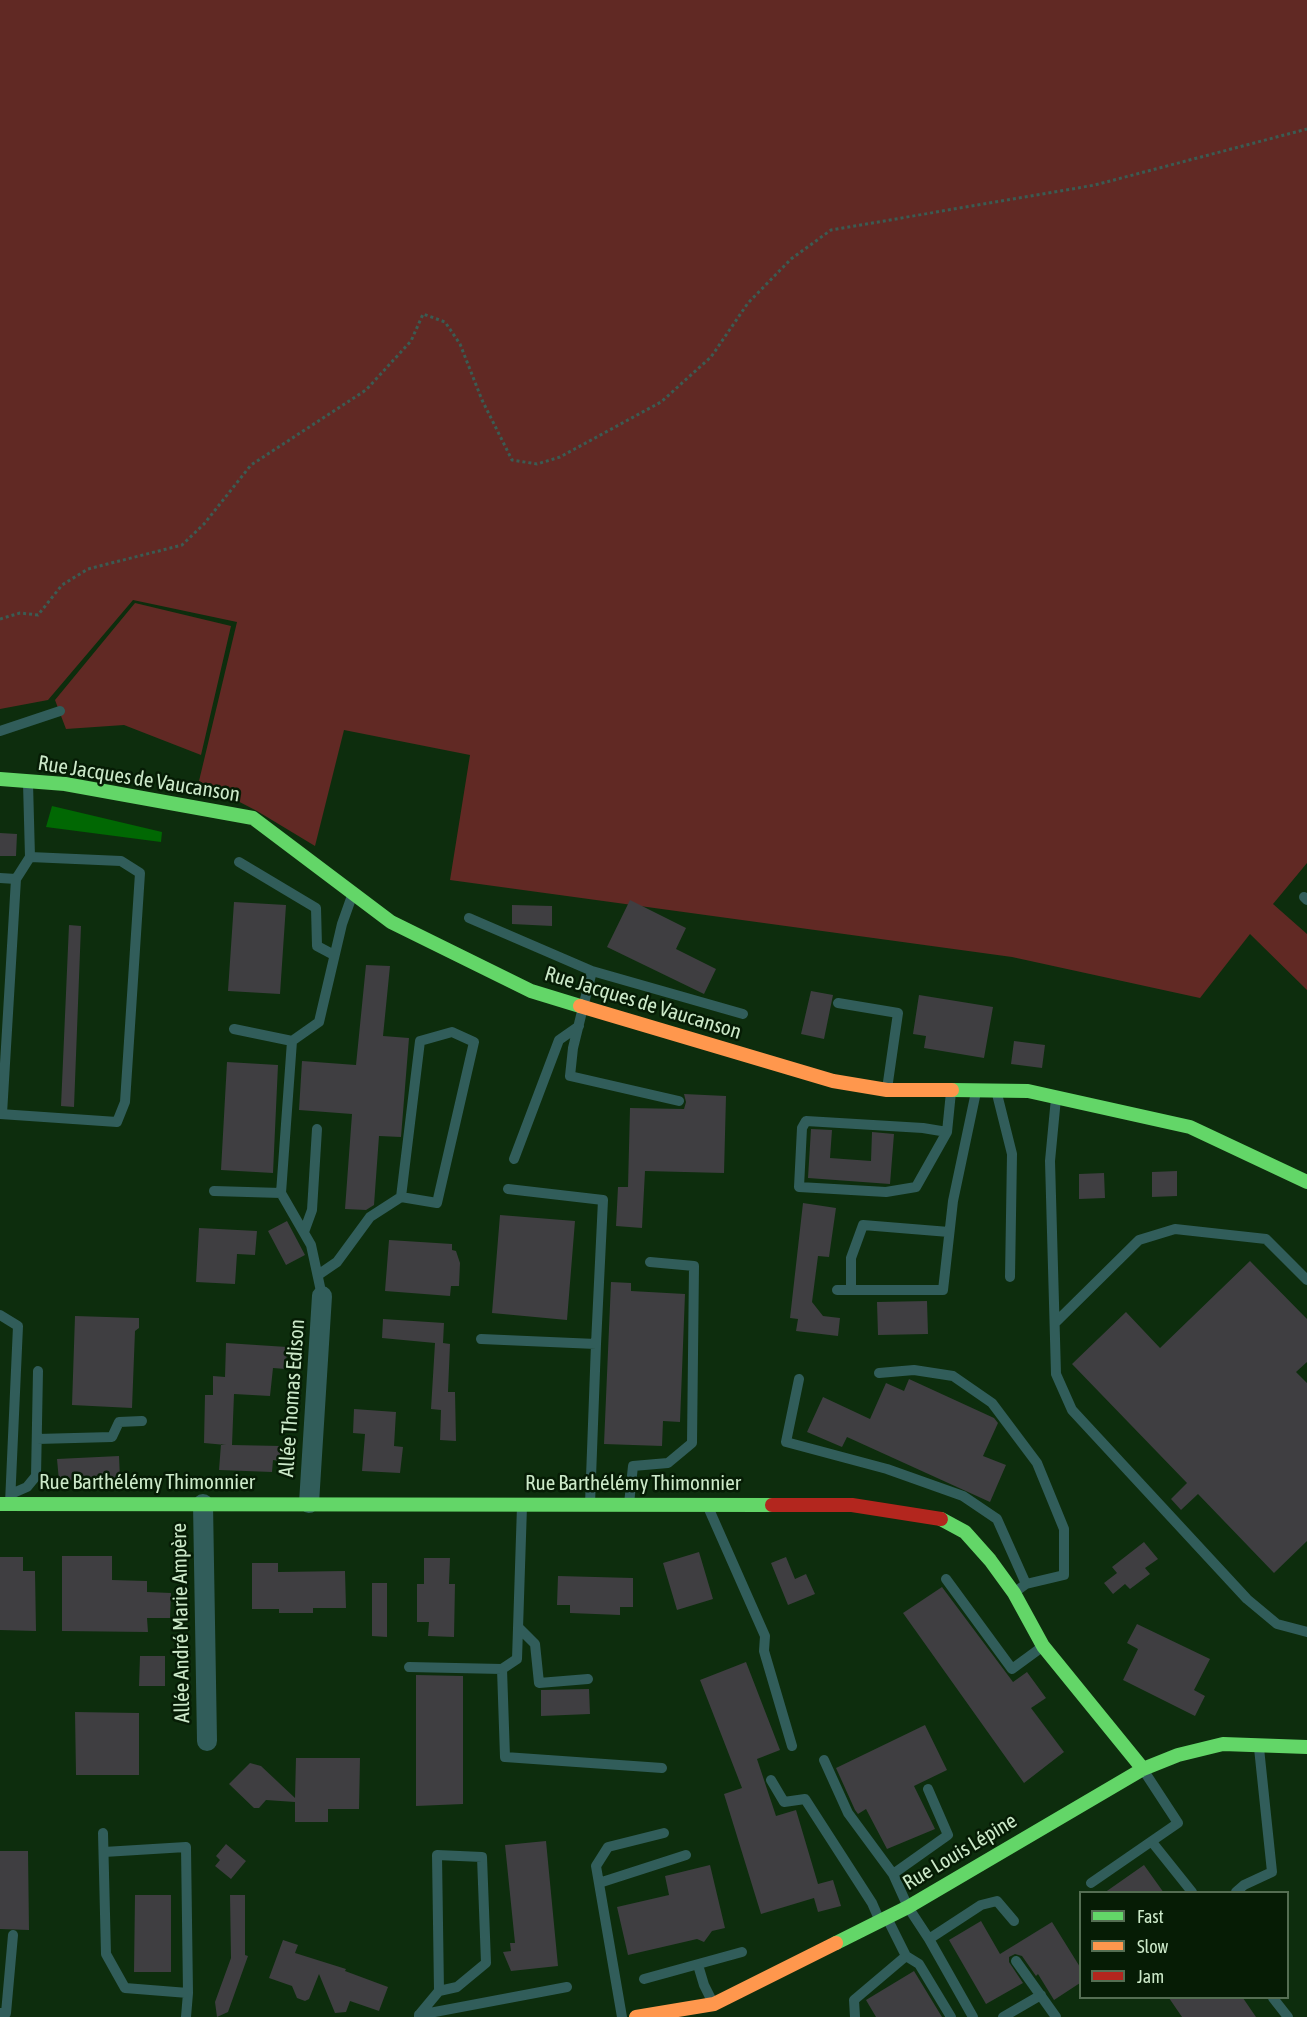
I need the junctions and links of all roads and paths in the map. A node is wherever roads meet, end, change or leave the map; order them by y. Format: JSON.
{"nodes":[{"id":1,"x":1307,"y":129,"type":"edge"},
{"id":2,"x":0,"y":619,"type":"edge"},
{"id":3,"x":60,"y":711,"type":"dead end"},
{"id":4,"x":0,"y":731,"type":"edge"},
{"id":5,"x":0,"y":779,"type":"edge"},
{"id":6,"x":28,"y":782,"type":"junction"},
{"id":7,"x":30,"y":857,"type":"junction"},
{"id":8,"x":239,"y":862,"type":"dead end"},
{"id":9,"x":0,"y":878,"type":"edge"},
{"id":10,"x":16,"y":879,"type":"junction"},
{"id":11,"x":353,"y":893,"type":"junction"},
{"id":12,"x":469,"y":918,"type":"dead end"},
{"id":13,"x":334,"y":955,"type":"junction"},
{"id":14,"x":592,"y":971,"type":"junction"},
{"id":15,"x":838,"y":1003,"type":"dead end"},
{"id":16,"x":584,"y":1007,"type":"junction"},
{"id":17,"x":743,"y":1014,"type":"dead end"},
{"id":18,"x":579,"y":1026,"type":"junction"},
{"id":19,"x":234,"y":1029,"type":"dead end"},
{"id":20,"x":292,"y":1041,"type":"junction"},
{"id":21,"x":887,"y":1090,"type":"junction"},
{"id":22,"x":976,"y":1091,"type":"junction"},
{"id":23,"x":996,"y":1091,"type":"junction"},
{"id":24,"x":951,"y":1092,"type":"junction"},
{"id":25,"x":1056,"y":1097,"type":"junction"},
{"id":26,"x":679,"y":1101,"type":"dead end"},
{"id":27,"x":1,"y":1114,"type":"edge"},
{"id":28,"x":317,"y":1129,"type":"dead end"},
{"id":29,"x":947,"y":1132,"type":"junction"},
{"id":30,"x":514,"y":1159,"type":"dead end"},
{"id":31,"x":1306,"y":1181,"type":"edge"},
{"id":32,"x":508,"y":1189,"type":"dead end"},
{"id":33,"x":214,"y":1191,"type":"dead end"},
{"id":34,"x":281,"y":1193,"type":"junction"},
{"id":35,"x":401,"y":1197,"type":"junction"},
{"id":36,"x":304,"y":1232,"type":"junction"},
{"id":37,"x":949,"y":1232,"type":"junction"},
{"id":38,"x":650,"y":1262,"type":"dead end"},
{"id":39,"x":318,"y":1275,"type":"junction"},
{"id":40,"x":1010,"y":1277,"type":"dead end"},
{"id":41,"x":1307,"y":1280,"type":"edge"},
{"id":42,"x":837,"y":1290,"type":"dead end"},
{"id":43,"x":851,"y":1290,"type":"junction"},
{"id":44,"x":322,"y":1296,"type":"joint"},
{"id":45,"x":0,"y":1315,"type":"edge"},
{"id":46,"x":1056,"y":1322,"type":"junction"},
{"id":47,"x":482,"y":1339,"type":"dead end"},
{"id":48,"x":596,"y":1344,"type":"junction"},
{"id":49,"x":38,"y":1371,"type":"dead end"},
{"id":50,"x":879,"y":1373,"type":"dead end"},
{"id":51,"x":799,"y":1379,"type":"dead end"},
{"id":52,"x":142,"y":1421,"type":"dead end"},
{"id":53,"x":37,"y":1439,"type":"junction"},
{"id":54,"x":7,"y":1501,"type":"edge"},
{"id":55,"x":309,"y":1503,"type":"junction"},
{"id":56,"x":203,"y":1504,"type":"junction"},
{"id":57,"x":522,"y":1504,"type":"junction"},
{"id":58,"x":590,"y":1504,"type":"junction"},
{"id":59,"x":629,"y":1504,"type":"junction"},
{"id":60,"x":706,"y":1504,"type":"junction"},
{"id":61,"x":946,"y":1579,"type":"dead end"},
{"id":62,"x":1026,"y":1584,"type":"junction"},
{"id":63,"x":1014,"y":1593,"type":"junction"},
{"id":64,"x":518,"y":1627,"type":"junction"},
{"id":65,"x":1307,"y":1632,"type":"edge"},
{"id":66,"x":1043,"y":1646,"type":"junction"},
{"id":67,"x":409,"y":1666,"type":"dead end"},
{"id":68,"x":502,"y":1669,"type":"junction"},
{"id":69,"x":588,"y":1679,"type":"dead end"},
{"id":70,"x":207,"y":1741,"type":"dead end"},
{"id":71,"x":1259,"y":1744,"type":"junction"},
{"id":72,"x":792,"y":1746,"type":"dead end"},
{"id":73,"x":1307,"y":1747,"type":"edge"},
{"id":74,"x":824,"y":1760,"type":"dead end"},
{"id":75,"x":662,"y":1768,"type":"dead end"},
{"id":76,"x":1143,"y":1769,"type":"junction"},
{"id":77,"x":771,"y":1780,"type":"dead end"},
{"id":78,"x":928,"y":1790,"type":"dead end"},
{"id":79,"x":103,"y":1833,"type":"dead end"},
{"id":80,"x":664,"y":1833,"type":"dead end"},
{"id":81,"x":1152,"y":1842,"type":"junction"},
{"id":82,"x":104,"y":1852,"type":"junction"},
{"id":83,"x":686,"y":1855,"type":"dead end"},
{"id":84,"x":893,"y":1874,"type":"junction"},
{"id":85,"x":599,"y":1883,"type":"junction"},
{"id":86,"x":1091,"y":1883,"type":"dead end"},
{"id":87,"x":1190,"y":1891,"type":"edge"},
{"id":88,"x":1238,"y":1891,"type":"edge"},
{"id":89,"x":908,"y":1907,"type":"junction"},
{"id":90,"x":883,"y":1920,"type":"junction"},
{"id":91,"x":1014,"y":1921,"type":"dead end"},
{"id":92,"x":13,"y":1935,"type":"dead end"},
{"id":93,"x":929,"y":1939,"type":"junction"},
{"id":94,"x":742,"y":1953,"type":"dead end"},
{"id":95,"x":906,"y":1956,"type":"junction"},
{"id":96,"x":1016,"y":1961,"type":"dead end"},
{"id":97,"x":698,"y":1965,"type":"junction"},
{"id":98,"x":644,"y":1979,"type":"dead end"},
{"id":99,"x":567,"y":1987,"type":"dead end"},
{"id":100,"x":439,"y":1991,"type":"junction"},
{"id":101,"x":188,"y":1993,"type":"junction"},
{"id":102,"x":1041,"y":1995,"type":"junction"},
{"id":103,"x":1274,"y":1999,"type":"edge"},
{"id":104,"x":714,"y":2004,"type":"junction"},
{"id":105,"x":0,"y":2013,"type":"edge"},
{"id":106,"x":419,"y":2016,"type":"edge"},
{"id":107,"x":186,"y":2017,"type":"edge"},
{"id":108,"x":622,"y":2017,"type":"edge"},
{"id":109,"x":636,"y":2017,"type":"edge"},
{"id":110,"x":855,"y":2017,"type":"edge"},
{"id":111,"x":951,"y":2017,"type":"edge"},
{"id":112,"x":973,"y":2017,"type":"edge"},
{"id":113,"x":1003,"y":2017,"type":"edge"},
{"id":114,"x":1056,"y":2017,"type":"edge"},
{"id":115,"x":1288,"y":2017,"type":"edge"}],
"edges":[{"from":1,"to":2,"type":"path"},
{"from":3,"to":4,"type":"lane"},
{"from":5,"to":6,"type":"street","name":"Rue Jacques de Vaucanson"},
{"from":6,"to":7,"type":"lane"},
{"from":6,"to":11,"type":"street","name":"Rue Jacques de Vaucanson"},
{"from":7,"to":10,"type":"lane"},
{"from":7,"to":27,"type":"lane"},
{"from":8,"to":13,"type":"lane"},
{"from":9,"to":10,"type":"lane"},
{"from":10,"to":27,"type":"lane"},
{"from":11,"to":13,"type":"lane"},
{"from":11,"to":16,"type":"street","name":"Rue Jacques de Vaucanson"},
{"from":12,"to":14,"type":"lane"},
{"from":13,"to":20,"type":"lane"},
{"from":14,"to":16,"type":"lane"},
{"from":14,"to":17,"type":"lane"},
{"from":15,"to":21,"type":"lane"},
{"from":16,"to":18,"type":"lane"},
{"from":16,"to":21,"type":"street","name":"Rue Jacques de Vaucanson"},
{"from":18,"to":26,"type":"lane"},
{"from":18,"to":30,"type":"lane"},
{"from":19,"to":20,"type":"lane"},
{"from":20,"to":34,"type":"lane"},
{"from":21,"to":24,"type":"street","name":"Rue Jacques de Vaucanson"},
{"from":22,"to":23,"type":"street","name":"Rue Jacques de Vaucanson"},
{"from":22,"to":24,"type":"street","name":"Rue Jacques de Vaucanson"},
{"from":22,"to":37,"type":"lane"},
{"from":23,"to":25,"type":"street","name":"Rue Jacques de Vaucanson"},
{"from":23,"to":40,"type":"lane"},
{"from":24,"to":29,"type":"lane"},
{"from":25,"to":31,"type":"street","name":"Rue Jacques de Vaucanson"},
{"from":25,"to":46,"type":"lane"},
{"from":28,"to":36,"type":"lane"},
{"from":29,"to":29,"type":"lane"},
{"from":32,"to":48,"type":"lane"},
{"from":33,"to":34,"type":"lane"},
{"from":34,"to":36,"type":"lane"},
{"from":35,"to":35,"type":"lane"},
{"from":35,"to":39,"type":"lane"},
{"from":36,"to":39,"type":"lane"},
{"from":37,"to":43,"type":"lane"},
{"from":37,"to":43,"type":"lane"},
{"from":38,"to":59,"type":"lane"},
{"from":39,"to":44,"type":"lane"},
{"from":41,"to":46,"type":"lane"},
{"from":42,"to":43,"type":"lane"},
{"from":44,"to":55,"type":"street","name":"Allée Thomas Edison"},
{"from":45,"to":54,"type":"lane"},
{"from":46,"to":65,"type":"lane"},
{"from":47,"to":48,"type":"lane"},
{"from":48,"to":58,"type":"lane"},
{"from":49,"to":53,"type":"lane"},
{"from":50,"to":62,"type":"lane"},
{"from":51,"to":62,"type":"lane"},
{"from":52,"to":53,"type":"lane"},
{"from":53,"to":54,"type":"lane"},
{"from":54,"to":56,"type":"street","name":"Rue Barthélémy Thimonnier"},
{"from":55,"to":56,"type":"street","name":"Rue Barthélémy Thimonnier"},
{"from":55,"to":57,"type":"street","name":"Rue Barthélémy Thimonnier"},
{"from":56,"to":70,"type":"street","name":"Allée André Marie Ampère"},
{"from":57,"to":58,"type":"street","name":"Rue Barthélémy Thimonnier"},
{"from":57,"to":64,"type":"lane"},
{"from":58,"to":59,"type":"street","name":"Rue Barthélémy Thimonnier"},
{"from":59,"to":60,"type":"street","name":"Rue Barthélémy Thimonnier"},
{"from":60,"to":63,"type":"street","name":"Rue Barthélémy Thimonnier"},
{"from":60,"to":72,"type":"lane"},
{"from":61,"to":66,"type":"lane"},
{"from":62,"to":63,"type":"lane"},
{"from":63,"to":66,"type":"street","name":"Rue Barthélémy Thimonnier"},
{"from":64,"to":68,"type":"lane"},
{"from":64,"to":69,"type":"lane"},
{"from":66,"to":76,"type":"street","name":"Rue Barthélémy Thimonnier"},
{"from":67,"to":68,"type":"lane"},
{"from":68,"to":75,"type":"lane"},
{"from":71,"to":73,"type":"street","name":"Rue Louis Lépine"},
{"from":71,"to":76,"type":"street","name":"Rue Louis Lépine"},
{"from":71,"to":88,"type":"lane"},
{"from":74,"to":84,"type":"lane"},
{"from":76,"to":81,"type":"lane"},
{"from":76,"to":89,"type":"street","name":"Rue Louis Lépine"},
{"from":77,"to":90,"type":"lane"},
{"from":78,"to":84,"type":"lane"},
{"from":79,"to":82,"type":"lane"},
{"from":80,"to":85,"type":"lane"},
{"from":81,"to":86,"type":"lane"},
{"from":81,"to":87,"type":"lane"},
{"from":82,"to":101,"type":"lane"},
{"from":82,"to":101,"type":"lane"},
{"from":83,"to":85,"type":"lane"},
{"from":84,"to":89,"type":"lane"},
{"from":85,"to":108,"type":"lane"},
{"from":89,"to":90,"type":"street","name":"Rue Louis Lépine"},
{"from":89,"to":93,"type":"lane"},
{"from":90,"to":95,"type":"lane"},
{"from":90,"to":104,"type":"street","name":"Rue Louis Lépine"},
{"from":91,"to":93,"type":"lane"},
{"from":92,"to":105,"type":"lane"},
{"from":93,"to":112,"type":"lane"},
{"from":94,"to":97,"type":"lane"},
{"from":95,"to":110,"type":"lane"},
{"from":95,"to":111,"type":"lane"},
{"from":96,"to":102,"type":"lane"},
{"from":97,"to":98,"type":"lane"},
{"from":97,"to":104,"type":"lane"},
{"from":99,"to":106,"type":"lane"},
{"from":100,"to":100,"type":"lane"},
{"from":100,"to":106,"type":"lane"},
{"from":101,"to":107,"type":"lane"},
{"from":102,"to":113,"type":"lane"},
{"from":102,"to":114,"type":"lane"},
{"from":103,"to":115,"type":"lane"},
{"from":104,"to":109,"type":"street","name":"Rue Louis Lépine"}]}
